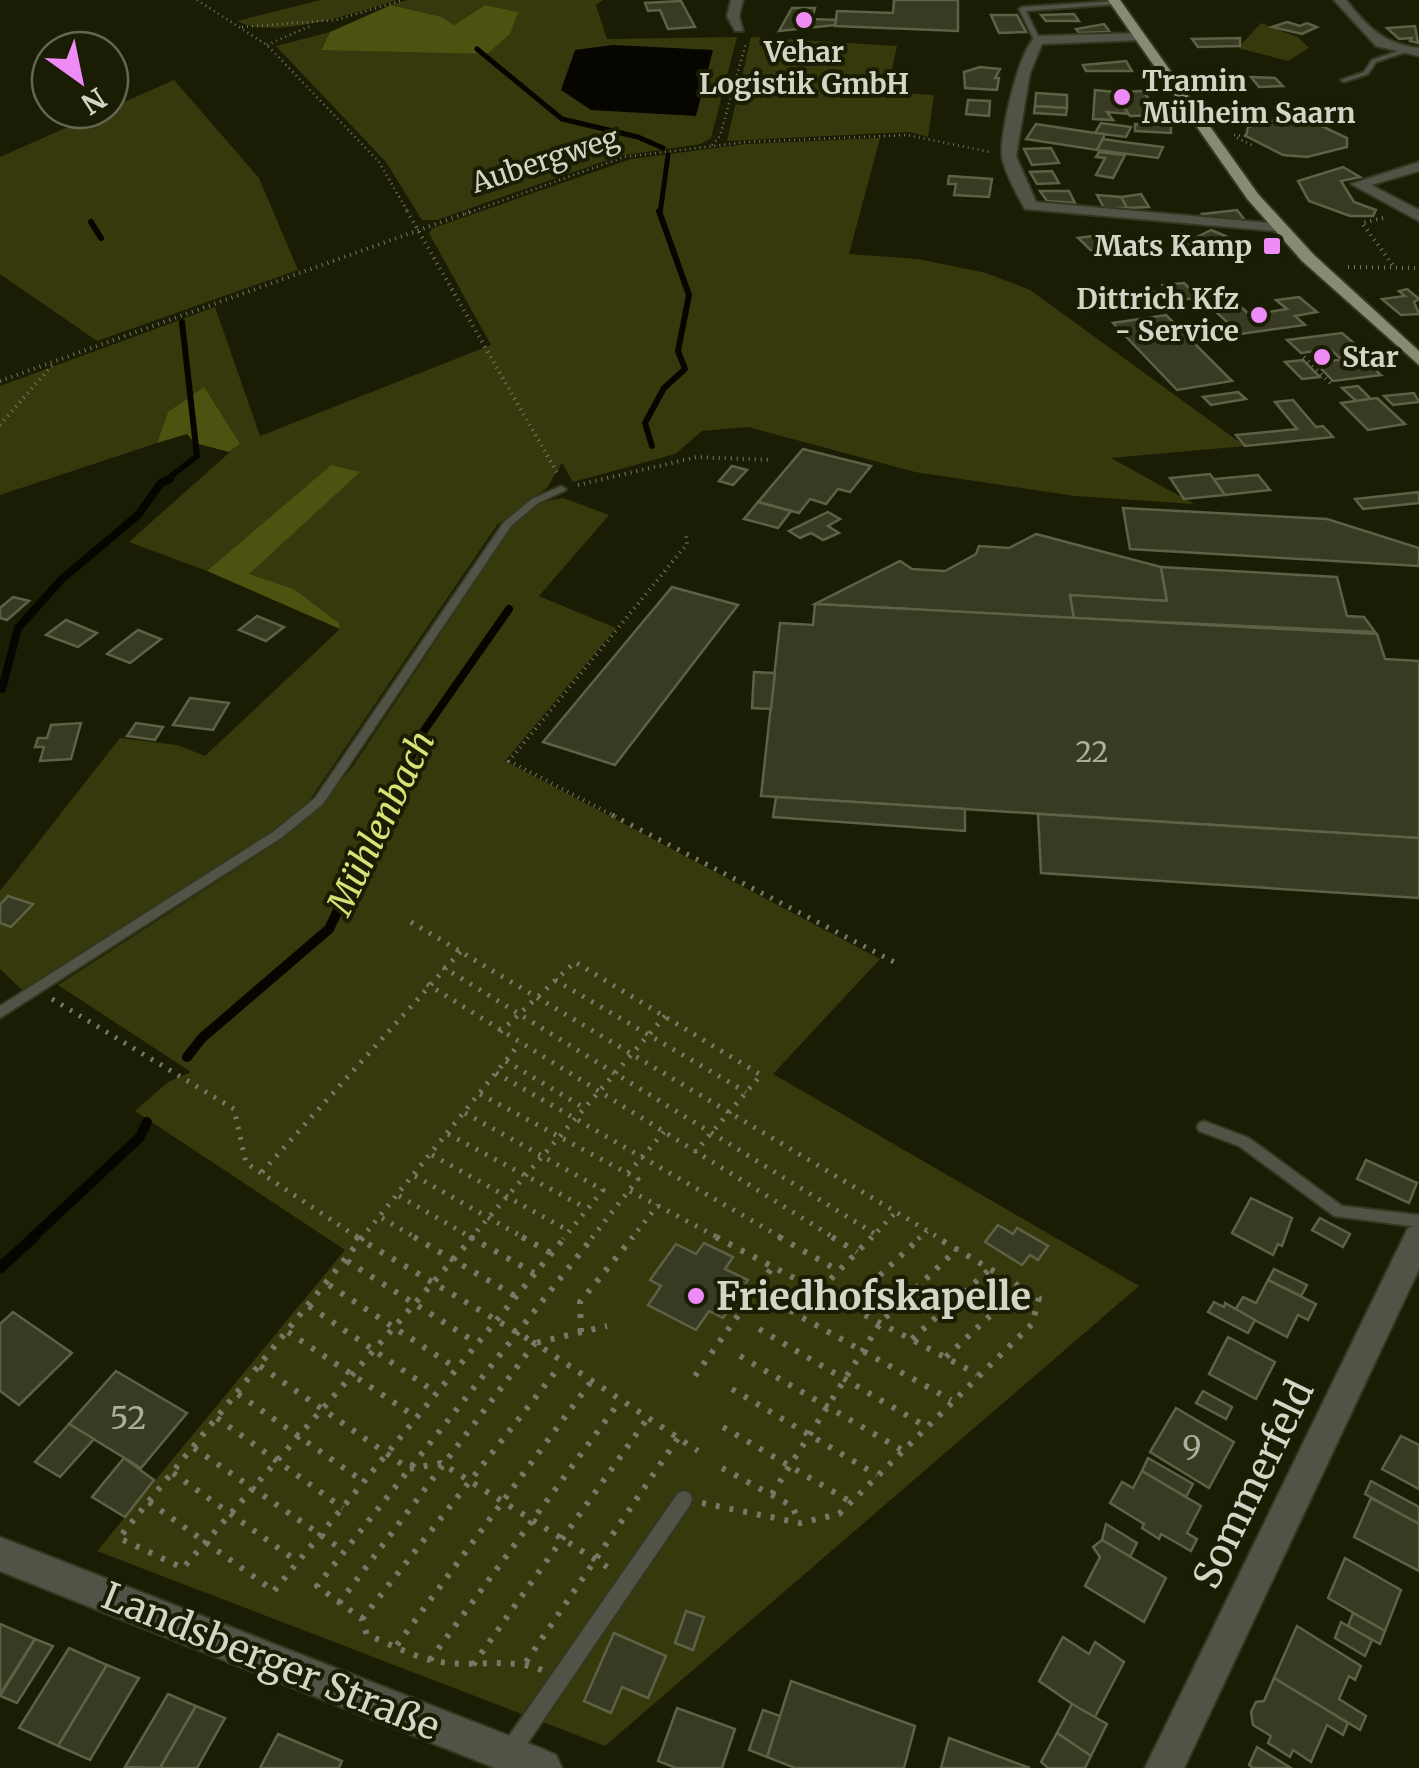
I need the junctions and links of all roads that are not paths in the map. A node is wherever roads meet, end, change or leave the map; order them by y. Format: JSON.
{"nodes":[{"id":1,"x":737,"y":0,"type":"edge"},
{"id":2,"x":1340,"y":0,"type":"edge"},
{"id":3,"x":1115,"y":1,"type":"edge"},
{"id":4,"x":740,"y":28,"type":"road end"},
{"id":5,"x":1140,"y":37,"type":"junction"},
{"id":6,"x":1037,"y":40,"type":"junction"},
{"id":7,"x":1412,"y":52,"type":"edge"},
{"id":8,"x":1344,"y":80,"type":"dead end"},
{"id":9,"x":1419,"y":166,"type":"edge"},
{"id":10,"x":1419,"y":216,"type":"edge"},
{"id":11,"x":1281,"y":229,"type":"junction"},
{"id":12,"x":1419,"y":360,"type":"edge"},
{"id":13,"x":561,"y":489,"type":"road end"},
{"id":14,"x":0,"y":1013,"type":"edge"},
{"id":15,"x":1204,"y":1127,"type":"dead end"},
{"id":16,"x":1419,"y":1220,"type":"edge"},
{"id":17,"x":1419,"y":1237,"type":"edge"},
{"id":18,"x":684,"y":1500,"type":"road end"},
{"id":19,"x":0,"y":1554,"type":"edge"},
{"id":20,"x":508,"y":1755,"type":"junction"},
{"id":21,"x":542,"y":1768,"type":"edge"},
{"id":22,"x":1164,"y":1768,"type":"edge"}],
"edges":[{"from":1,"to":4,"type":"street"},
{"from":2,"to":7,"type":"street"},
{"from":3,"to":5,"type":"main road"},
{"from":3,"to":6,"type":"lane"},
{"from":5,"to":6,"type":"street"},
{"from":5,"to":11,"type":"main road"},
{"from":6,"to":11,"type":"street"},
{"from":7,"to":8,"type":"lane"},
{"from":9,"to":10,"type":"street"},
{"from":11,"to":12,"type":"main road"},
{"from":13,"to":14,"type":"lane"},
{"from":15,"to":16,"type":"lane"},
{"from":17,"to":22,"type":"street","name":"Sommerfeld"},
{"from":18,"to":20,"type":"lane"},
{"from":19,"to":20,"type":"street","name":"Landsberger Straße"},
{"from":20,"to":21,"type":"street","name":"Landsberger Straße"}]}
